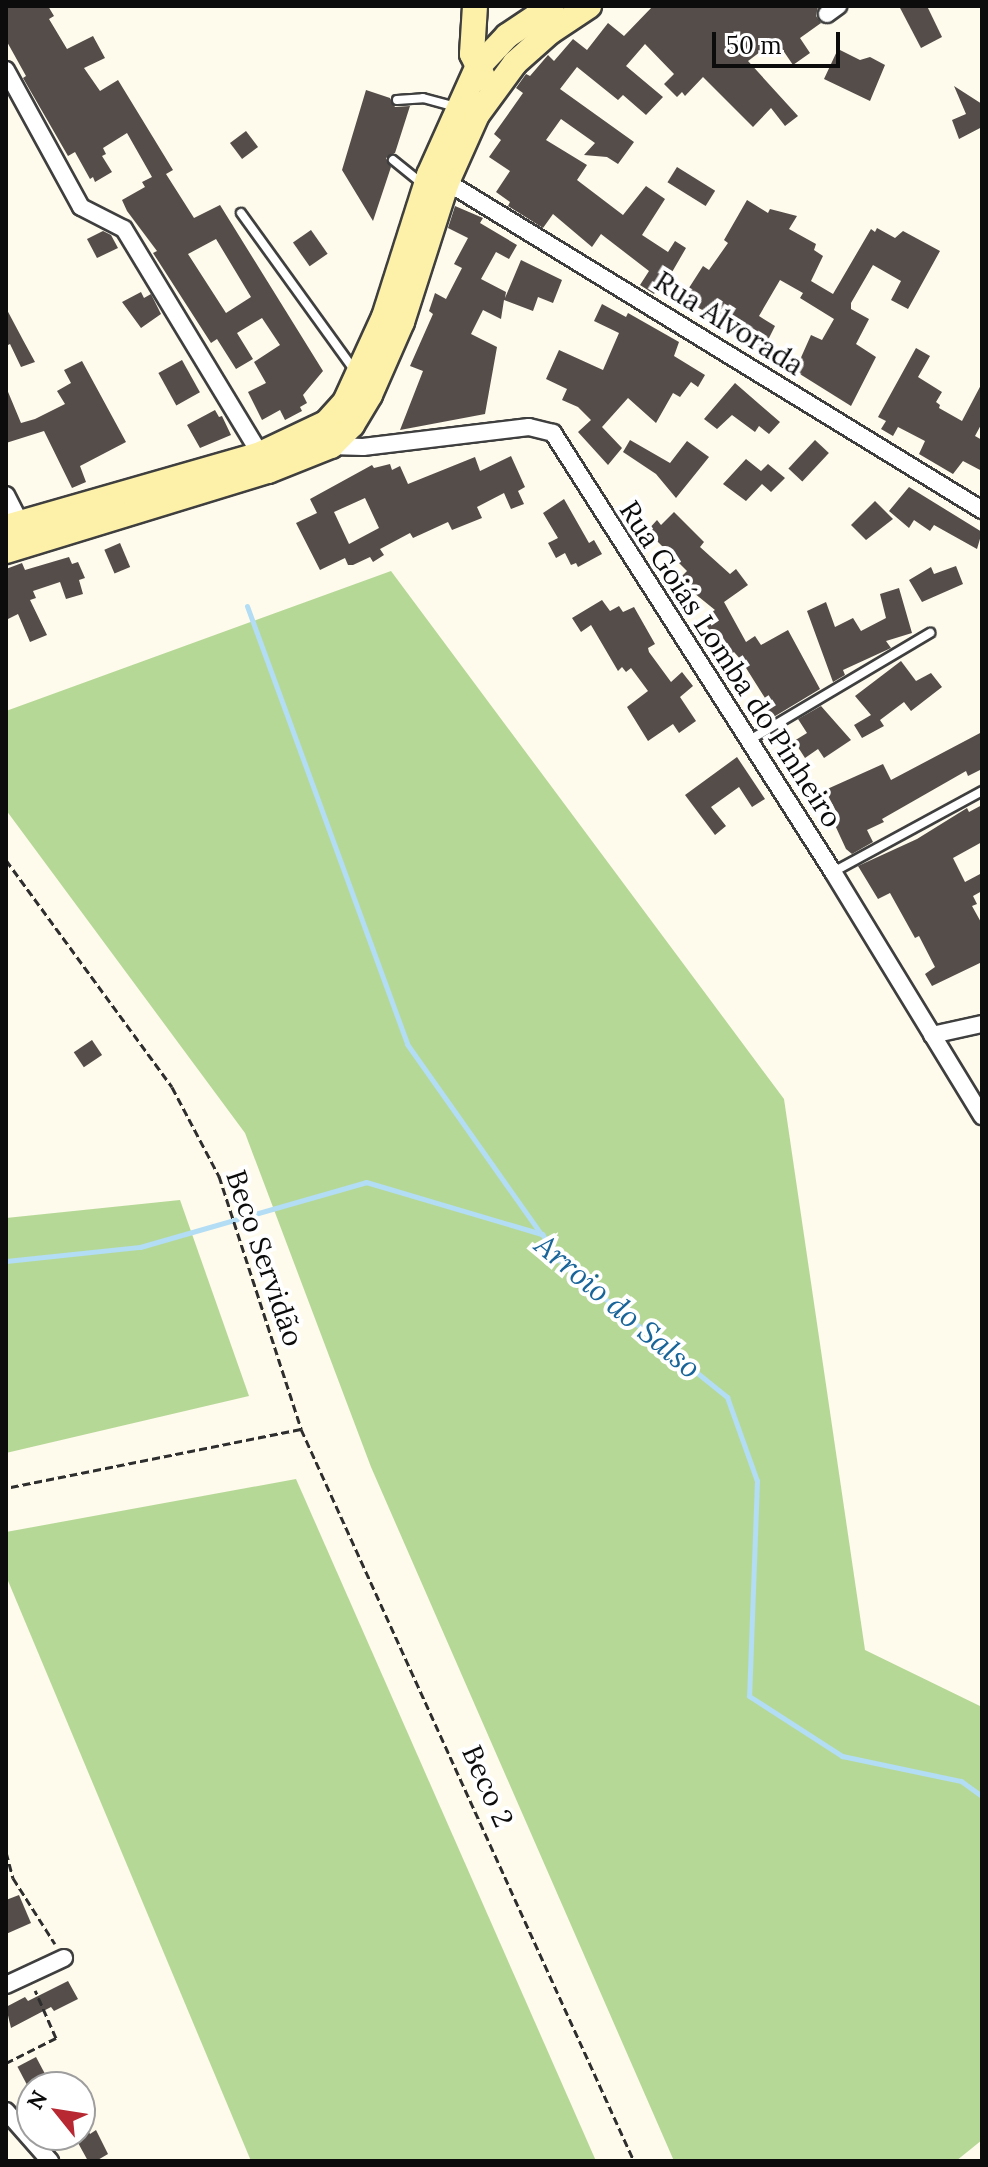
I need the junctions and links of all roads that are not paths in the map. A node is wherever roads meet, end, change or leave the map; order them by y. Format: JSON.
{"nodes":[{"id":1,"x":552,"y":6,"type":"edge"},
{"id":2,"x":589,"y":6,"type":"edge"},
{"id":3,"x":474,"y":9,"type":"edge"},
{"id":4,"x":507,"y":36,"type":"junction"},
{"id":5,"x":477,"y":68,"type":"junction"},
{"id":6,"x":6,"y":70,"type":"edge"},
{"id":7,"x":493,"y":90,"type":"junction"},
{"id":8,"x":397,"y":100,"type":"dead end"},
{"id":9,"x":457,"y":107,"type":"junction"},
{"id":10,"x":393,"y":160,"type":"dead end"},
{"id":11,"x":436,"y":184,"type":"junction"},
{"id":12,"x":241,"y":213,"type":"dead end"},
{"id":13,"x":358,"y":375,"type":"junction"},
{"id":14,"x":331,"y":446,"type":"junction"},
{"id":15,"x":260,"y":454,"type":"junction"},
{"id":16,"x":6,"y":495,"type":"edge"},
{"id":17,"x":982,"y":510,"type":"edge"},
{"id":18,"x":13,"y":524,"type":"edge"},
{"id":19,"x":6,"y":551,"type":"edge"},
{"id":20,"x":930,"y":633,"type":"dead end"},
{"id":21,"x":748,"y":741,"type":"junction"},
{"id":22,"x":982,"y":791,"type":"edge"},
{"id":23,"x":833,"y":872,"type":"junction"},
{"id":24,"x":982,"y":1024,"type":"edge"},
{"id":25,"x":932,"y":1035,"type":"junction"},
{"id":26,"x":982,"y":1116,"type":"edge"},
{"id":27,"x":64,"y":1958,"type":"road end"},
{"id":28,"x":6,"y":1985,"type":"edge"},
{"id":29,"x":6,"y":2111,"type":"edge"},
{"id":30,"x":50,"y":2161,"type":"edge"}],
"edges":[{"from":1,"to":4,"type":"main road"},
{"from":2,"to":7,"type":"main road"},
{"from":3,"to":4,"type":"main road"},
{"from":3,"to":5,"type":"main road"},
{"from":4,"to":5,"type":"main road"},
{"from":5,"to":7,"type":"main road"},
{"from":5,"to":9,"type":"main road"},
{"from":6,"to":15,"type":"street"},
{"from":7,"to":11,"type":"main road"},
{"from":8,"to":9,"type":"lane"},
{"from":9,"to":11,"type":"main road"},
{"from":10,"to":11,"type":"lane"},
{"from":11,"to":13,"type":"main road"},
{"from":11,"to":14,"type":"main road"},
{"from":11,"to":17,"type":"street","name":"Rua Alvorada"},
{"from":12,"to":13,"type":"lane"},
{"from":13,"to":15,"type":"main road"},
{"from":14,"to":19,"type":"main road"},
{"from":14,"to":21,"type":"street","name":"Rua Goiás Lomba do Pinheiro"},
{"from":15,"to":18,"type":"main road"},
{"from":16,"to":18,"type":"street"},
{"from":20,"to":21,"type":"lane"},
{"from":21,"to":23,"type":"street","name":"Rua Goiás Lomba do Pinheiro"},
{"from":22,"to":23,"type":"lane"},
{"from":23,"to":25,"type":"street","name":"Rua Goiás Lomba do Pinheiro"},
{"from":24,"to":25,"type":"street"},
{"from":25,"to":26,"type":"street","name":"Rua Goiás Lomba do Pinheiro"},
{"from":27,"to":28,"type":"street"},
{"from":29,"to":30,"type":"street"}]}
